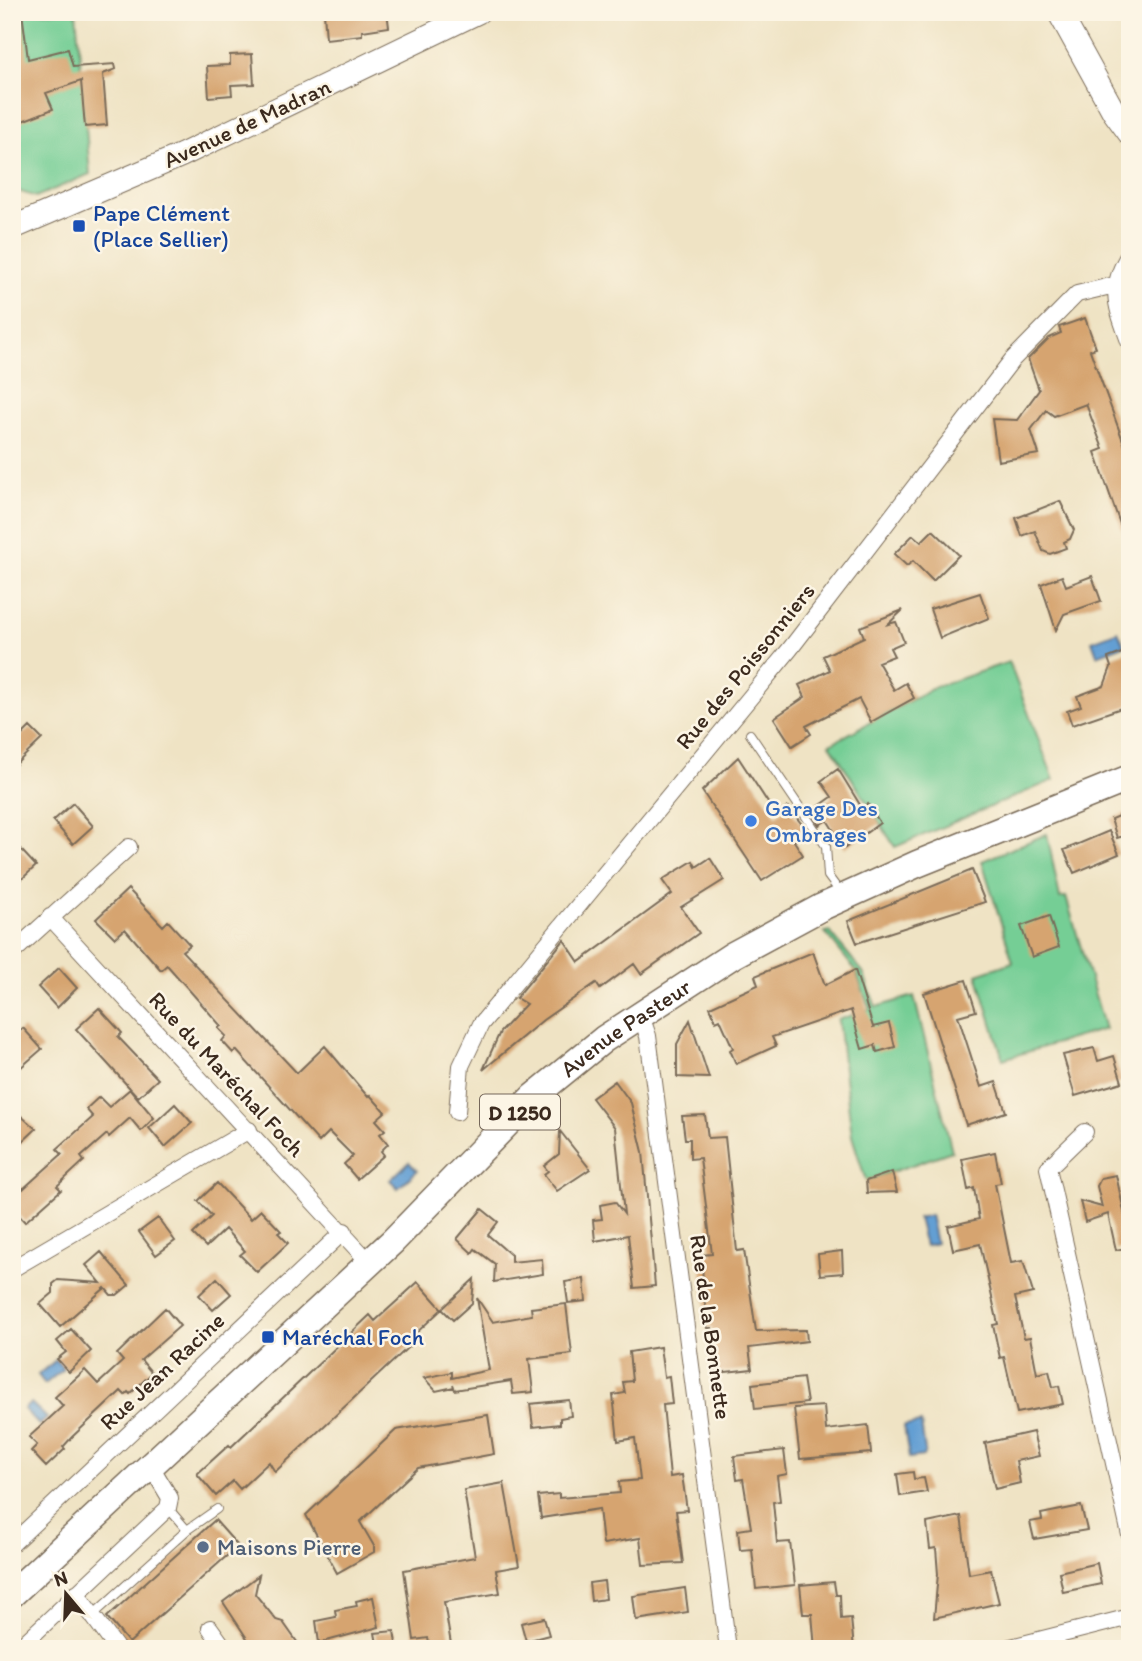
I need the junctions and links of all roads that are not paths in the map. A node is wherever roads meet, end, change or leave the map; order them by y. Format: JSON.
{"nodes":[{"id":1,"x":478,"y":12,"type":"edge"},
{"id":2,"x":1059,"y":12,"type":"edge"},
{"id":3,"x":1130,"y":134,"type":"edge"},
{"id":4,"x":12,"y":228,"type":"edge"},
{"id":5,"x":1130,"y":253,"type":"edge"},
{"id":6,"x":1115,"y":285,"type":"junction"},
{"id":7,"x":1130,"y":344,"type":"edge"},
{"id":8,"x":750,"y":734,"type":"dead end"},
{"id":9,"x":1130,"y":778,"type":"edge"},
{"id":10,"x":129,"y":847,"type":"dead end"},
{"id":11,"x":843,"y":898,"type":"junction"},
{"id":12,"x":50,"y":917,"type":"junction"},
{"id":13,"x":12,"y":953,"type":"edge"},
{"id":14,"x":640,"y":1013,"type":"junction"},
{"id":15,"x":457,"y":1112,"type":"dead end"},
{"id":16,"x":249,"y":1130,"type":"junction"},
{"id":17,"x":1085,"y":1132,"type":"dead end"},
{"id":18,"x":344,"y":1231,"type":"junction"},
{"id":19,"x":370,"y":1263,"type":"junction"},
{"id":20,"x":12,"y":1269,"type":"edge"},
{"id":21,"x":152,"y":1468,"type":"junction"},
{"id":22,"x":167,"y":1508,"type":"junction"},
{"id":23,"x":217,"y":1509,"type":"dead end"},
{"id":24,"x":187,"y":1530,"type":"junction"},
{"id":25,"x":1130,"y":1535,"type":"edge"},
{"id":26,"x":12,"y":1544,"type":"edge"},
{"id":27,"x":76,"y":1593,"type":"junction"},
{"id":28,"x":12,"y":1594,"type":"edge"},
{"id":29,"x":93,"y":1615,"type":"junction"},
{"id":30,"x":1130,"y":1617,"type":"edge"},
{"id":31,"x":210,"y":1628,"type":"dead end"},
{"id":32,"x":18,"y":1649,"type":"edge"},
{"id":33,"x":117,"y":1649,"type":"edge"},
{"id":34,"x":225,"y":1649,"type":"edge"},
{"id":35,"x":728,"y":1649,"type":"edge"},
{"id":36,"x":1003,"y":1649,"type":"edge"}],
"edges":[{"from":1,"to":4,"type":"main road","name":"Avenue de Madran"},
{"from":2,"to":3,"type":"main road"},
{"from":5,"to":6,"type":"street"},
{"from":6,"to":7,"type":"street"},
{"from":6,"to":15,"type":"street","name":"Rue des Poissonniers"},
{"from":8,"to":11,"type":"lane"},
{"from":9,"to":11,"type":"main road","name":"Avenue Pasteur","number":"D 1250"},
{"from":10,"to":12,"type":"street"},
{"from":11,"to":14,"type":"main road","name":"Avenue Pasteur","number":"D 1250"},
{"from":12,"to":13,"type":"street"},
{"from":12,"to":16,"type":"street","name":"Rue du Maréchal Foch"},
{"from":14,"to":19,"type":"main road","name":"Avenue Pasteur","number":"D 1250"},
{"from":14,"to":35,"type":"street","name":"Rue de la Bonnette"},
{"from":16,"to":18,"type":"street","name":"Rue du Maréchal Foch"},
{"from":16,"to":20,"type":"street"},
{"from":17,"to":25,"type":"street"},
{"from":18,"to":19,"type":"street","name":"Rue du Maréchal Foch"},
{"from":18,"to":26,"type":"street","name":"Rue Jean Racine"},
{"from":19,"to":21,"type":"main road","name":"Avenue Pasteur","number":"D 1250"},
{"from":21,"to":22,"type":"street"},
{"from":21,"to":28,"type":"main road","name":"Avenue Pasteur","number":"D 1250"},
{"from":22,"to":24,"type":"lane"},
{"from":22,"to":27,"type":"street"},
{"from":23,"to":24,"type":"lane"},
{"from":24,"to":29,"type":"lane"},
{"from":27,"to":29,"type":"street"},
{"from":27,"to":32,"type":"street"},
{"from":29,"to":33,"type":"street"},
{"from":30,"to":36,"type":"street"},
{"from":31,"to":34,"type":"street"}]}
